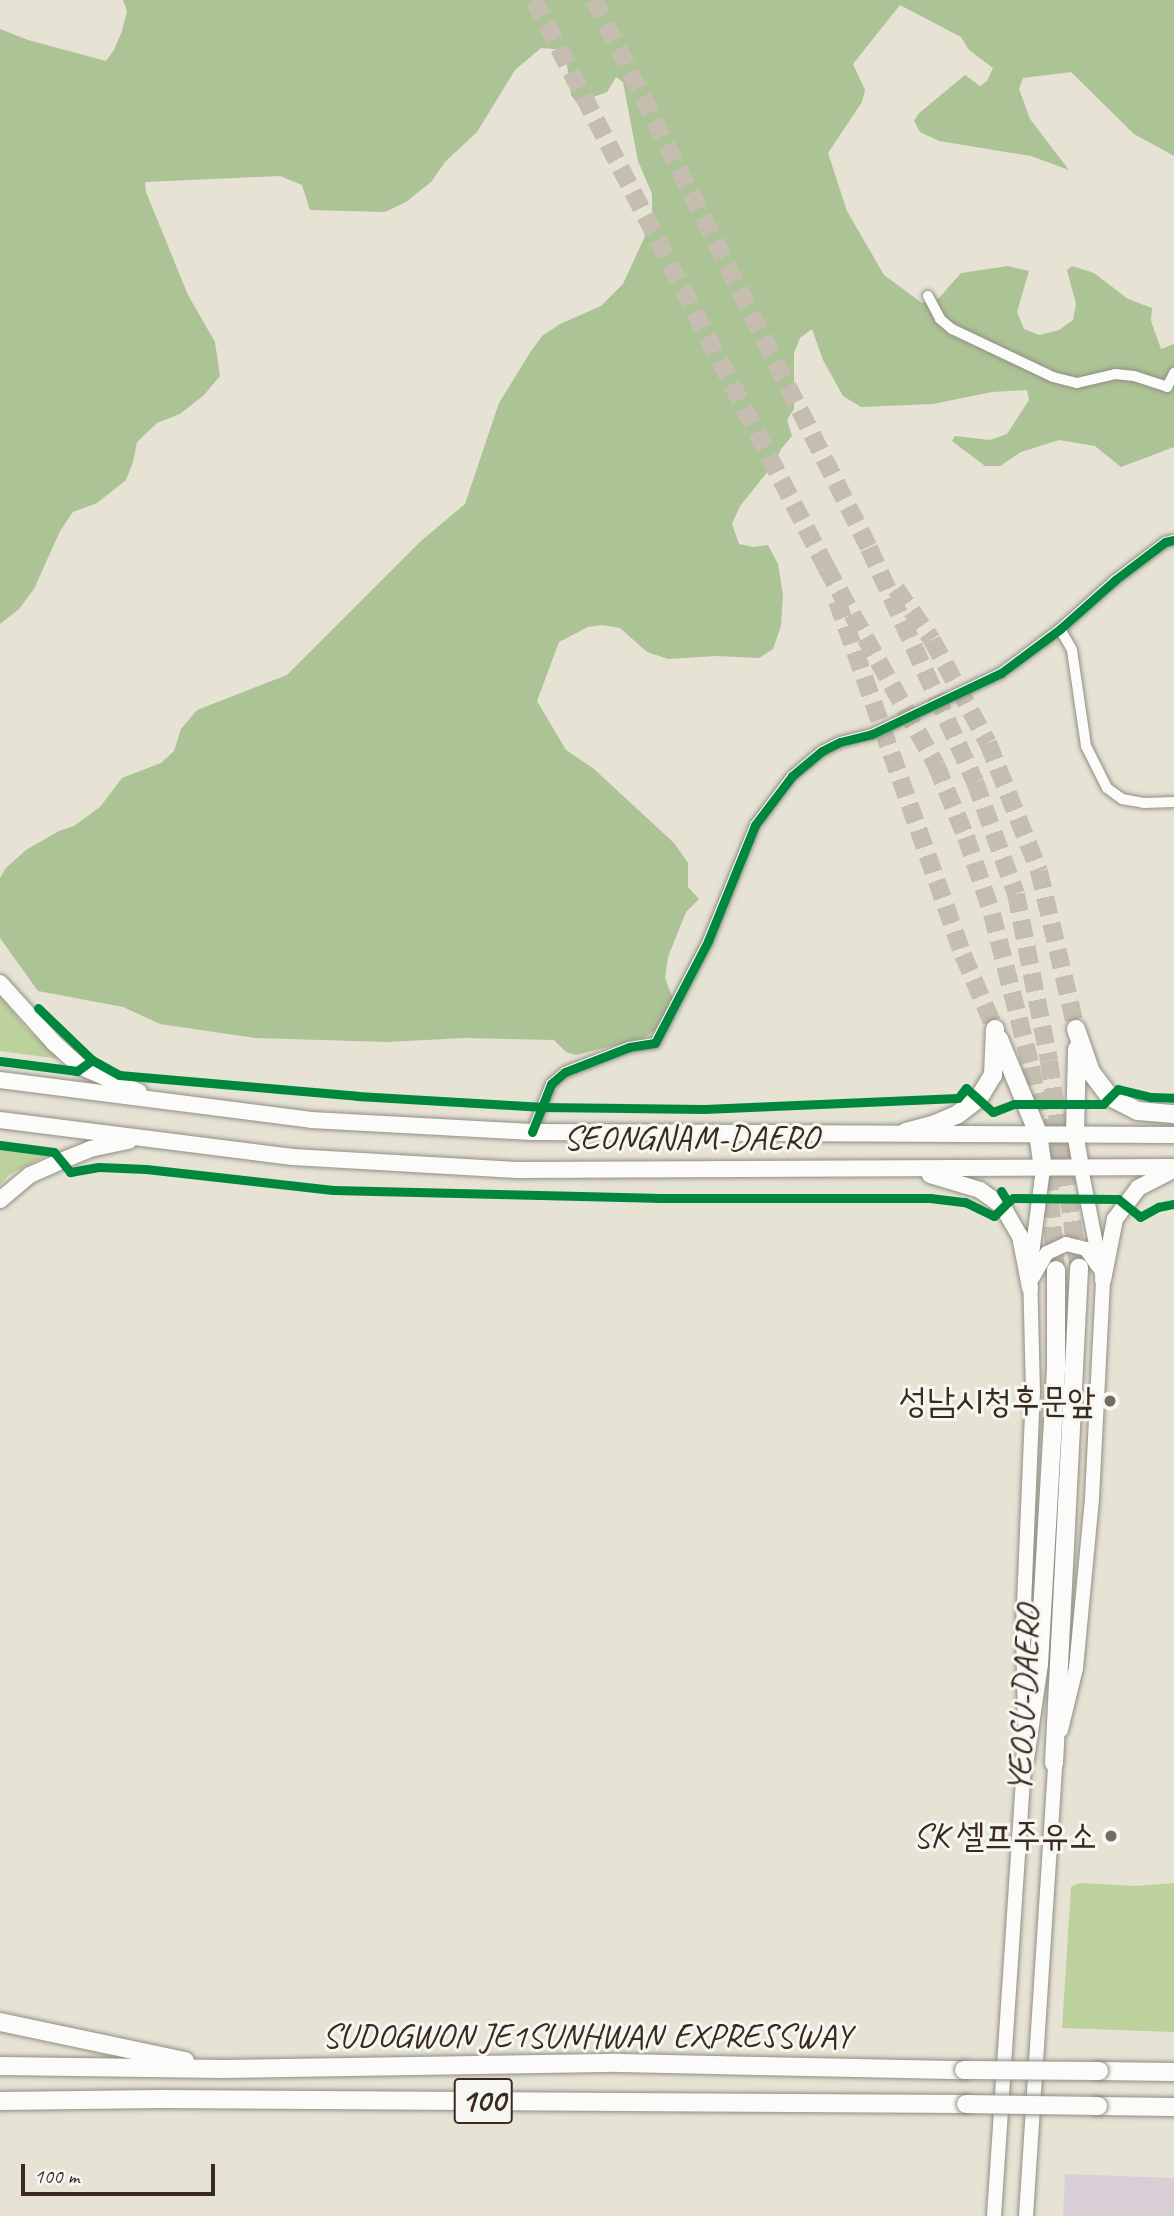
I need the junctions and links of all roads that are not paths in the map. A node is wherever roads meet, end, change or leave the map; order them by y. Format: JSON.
{"nodes":[{"id":1,"x":928,"y":296,"type":"dead end"},
{"id":2,"x":1174,"y":373,"type":"edge"},
{"id":3,"x":1174,"y":540,"type":"edge"},
{"id":4,"x":1060,"y":629,"type":"junction"},
{"id":5,"x":1174,"y":802,"type":"edge"},
{"id":6,"x":0,"y":983,"type":"edge"},
{"id":7,"x":0,"y":1080,"type":"edge"},
{"id":8,"x":177,"y":1105,"type":"junction"},
{"id":9,"x":1174,"y":1114,"type":"edge"},
{"id":10,"x":0,"y":1120,"type":"edge"},
{"id":11,"x":532,"y":1132,"type":"junction"},
{"id":12,"x":906,"y":1132,"type":"junction"},
{"id":13,"x":1038,"y":1133,"type":"junction"},
{"id":14,"x":1075,"y":1133,"type":"junction"},
{"id":15,"x":1174,"y":1135,"type":"edge"},
{"id":16,"x":141,"y":1139,"type":"junction"},
{"id":17,"x":1081,"y":1168,"type":"junction"},
{"id":18,"x":1174,"y":1169,"type":"edge"},
{"id":19,"x":911,"y":1170,"type":"junction"},
{"id":20,"x":1042,"y":1170,"type":"junction"},
{"id":21,"x":0,"y":1200,"type":"edge"},
{"id":22,"x":1079,"y":1268,"type":"tunnel mouth"},
{"id":23,"x":1056,"y":1270,"type":"tunnel mouth"},
{"id":24,"x":1103,"y":1280,"type":"junction"},
{"id":25,"x":1030,"y":1288,"type":"junction"},
{"id":26,"x":1026,"y":1759,"type":"junction"},
{"id":27,"x":1054,"y":1763,"type":"junction"},
{"id":28,"x":0,"y":2022,"type":"edge"},
{"id":29,"x":0,"y":2066,"type":"edge"},
{"id":30,"x":223,"y":2069,"type":"junction"},
{"id":31,"x":1174,"y":2071,"type":"edge"},
{"id":32,"x":0,"y":2101,"type":"edge"},
{"id":33,"x":1174,"y":2107,"type":"edge"},
{"id":34,"x":994,"y":2216,"type":"edge"},
{"id":35,"x":1026,"y":2216,"type":"edge"}],
"edges":[{"from":1,"to":2,"type":"street"},
{"from":3,"to":4,"type":"street"},
{"from":4,"to":5,"type":"street"},
{"from":4,"to":11,"type":"street"},
{"from":6,"to":8,"type":"main road"},
{"from":7,"to":8,"type":"main road","name":"SEONGNAM-DAERO"},
{"from":8,"to":11,"type":"main road","name":"SEONGNAM-DAERO"},
{"from":9,"to":14,"type":"highway"},
{"from":10,"to":16,"type":"main road","name":"SEONGNAM-DAERO"},
{"from":11,"to":12,"type":"main road","name":"SEONGNAM-DAERO"},
{"from":12,"to":13,"type":"main road","name":"SEONGNAM-DAERO"},
{"from":12,"to":13,"type":"highway"},
{"from":13,"to":14,"type":"main road","name":"SEONGNAM-DAERO"},
{"from":13,"to":20,"type":"highway"},
{"from":14,"to":15,"type":"main road","name":"SEONGNAM-DAERO"},
{"from":14,"to":17,"type":"main road"},
{"from":16,"to":19,"type":"main road","name":"SEONGNAM-DAERO"},
{"from":16,"to":21,"type":"main road"},
{"from":17,"to":18,"type":"main road","name":"SEONGNAM-DAERO"},
{"from":17,"to":20,"type":"main road","name":"SEONGNAM-DAERO"},
{"from":17,"to":24,"type":"main road"},
{"from":18,"to":24,"type":"main road"},
{"from":19,"to":20,"type":"main road","name":"SEONGNAM-DAERO"},
{"from":19,"to":25,"type":"main road"},
{"from":20,"to":25,"type":"main road"},
{"from":22,"to":27,"type":"highway","name":"YEOSU-DAERO"},
{"from":23,"to":26,"type":"highway","name":"YEOSU-DAERO"},
{"from":24,"to":25,"type":"main road"},
{"from":24,"to":27,"type":"main road"},
{"from":25,"to":26,"type":"main road"},
{"from":26,"to":34,"type":"main road","name":"YEOSU-DAERO"},
{"from":27,"to":35,"type":"main road","name":"YEOSU-DAERO"},
{"from":28,"to":30,"type":"highway"},
{"from":29,"to":30,"type":"highway","name":"SUDOGWON JE1SUNHWAN EXPRESSWAY","number":"100"},
{"from":30,"to":31,"type":"highway","name":"SUDOGWON JE1SUNHWAN EXPRESSWAY","number":"100","bridge":true},
{"from":32,"to":33,"type":"highway","name":"SUDOGWON JE1SUNHWAN EXPRESSWAY","number":"100","bridge":true}]}
